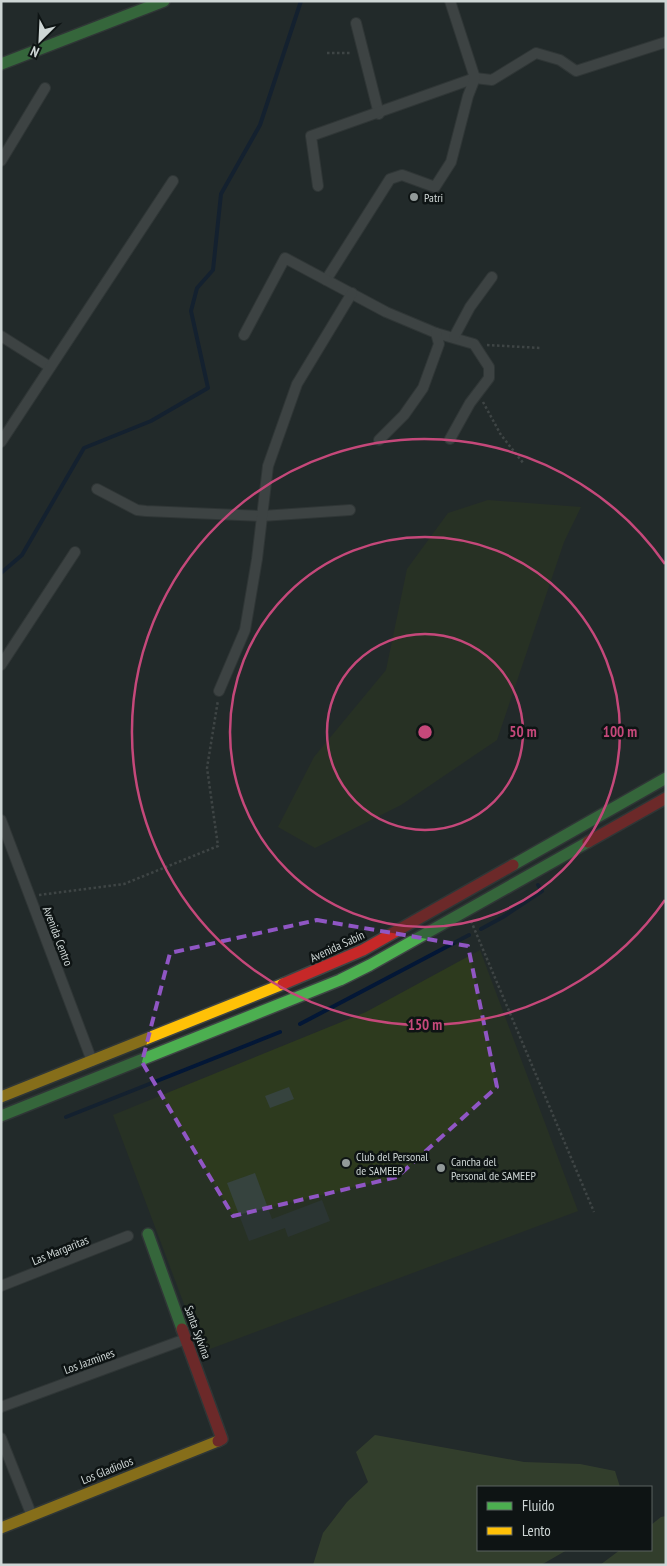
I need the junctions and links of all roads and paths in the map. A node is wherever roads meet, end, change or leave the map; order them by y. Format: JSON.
{"nodes":[{"id":1,"x":164,"y":1,"type":"edge"},
{"id":2,"x":450,"y":1,"type":"edge"},
{"id":3,"x":356,"y":23,"type":"dead end"},
{"id":4,"x":666,"y":42,"type":"edge"},
{"id":5,"x":363,"y":52,"type":"junction"},
{"id":6,"x":327,"y":53,"type":"dead end"},
{"id":7,"x":1,"y":64,"type":"edge"},
{"id":8,"x":475,"y":78,"type":"junction"},
{"id":9,"x":45,"y":88,"type":"dead end"},
{"id":10,"x":379,"y":114,"type":"junction"},
{"id":11,"x":1,"y":161,"type":"edge"},
{"id":12,"x":173,"y":181,"type":"dead end"},
{"id":13,"x":318,"y":186,"type":"dead end"},
{"id":14,"x":492,"y":277,"type":"dead end"},
{"id":15,"x":326,"y":280,"type":"junction"},
{"id":16,"x":352,"y":294,"type":"junction"},
{"id":17,"x":436,"y":332,"type":"junction"},
{"id":18,"x":244,"y":335,"type":"dead end"},
{"id":19,"x":1,"y":336,"type":"edge"},
{"id":20,"x":454,"y":337,"type":"junction"},
{"id":21,"x":474,"y":344,"type":"junction"},
{"id":22,"x":541,"y":348,"type":"dead end"},
{"id":23,"x":50,"y":367,"type":"junction"},
{"id":24,"x":478,"y":392,"type":"junction"},
{"id":25,"x":450,"y":439,"type":"dead end"},
{"id":26,"x":379,"y":440,"type":"dead end"},
{"id":27,"x":1,"y":442,"type":"edge"},
{"id":28,"x":524,"y":464,"type":"dead end"},
{"id":29,"x":97,"y":489,"type":"dead end"},
{"id":30,"x":350,"y":510,"type":"dead end"},
{"id":31,"x":262,"y":516,"type":"junction"},
{"id":32,"x":75,"y":552,"type":"dead end"},
{"id":33,"x":1,"y":665,"type":"edge"},
{"id":34,"x":219,"y":691,"type":"joint"},
{"id":35,"x":666,"y":778,"type":"edge"},
{"id":36,"x":666,"y":798,"type":"edge"},
{"id":37,"x":1,"y":820,"type":"edge"},
{"id":38,"x":30,"y":896,"type":"junction"},
{"id":39,"x":466,"y":910,"type":"junction"},
{"id":40,"x":92,"y":1061,"type":"junction"},
{"id":41,"x":1,"y":1097,"type":"edge"},
{"id":42,"x":1,"y":1116,"type":"edge"},
{"id":43,"x":594,"y":1212,"type":"dead end"},
{"id":44,"x":148,"y":1234,"type":"dead end"},
{"id":45,"x":128,"y":1236,"type":"dead end"},
{"id":46,"x":1,"y":1286,"type":"edge"},
{"id":47,"x":186,"y":1339,"type":"junction"},
{"id":48,"x":1,"y":1407,"type":"edge"},
{"id":49,"x":1,"y":1438,"type":"edge"},
{"id":50,"x":222,"y":1439,"type":"joint"},
{"id":51,"x":32,"y":1516,"type":"junction"},
{"id":52,"x":1,"y":1528,"type":"edge"}],
"edges":[{"from":1,"to":7,"type":"main road"},
{"from":2,"to":8,"type":"street"},
{"from":3,"to":5,"type":"street"},
{"from":4,"to":8,"type":"street"},
{"from":5,"to":6,"type":"path"},
{"from":5,"to":10,"type":"street"},
{"from":8,"to":10,"type":"street"},
{"from":8,"to":15,"type":"street"},
{"from":9,"to":11,"type":"street"},
{"from":10,"to":13,"type":"street"},
{"from":12,"to":23,"type":"street"},
{"from":14,"to":20,"type":"street"},
{"from":15,"to":16,"type":"street"},
{"from":15,"to":18,"type":"street"},
{"from":16,"to":17,"type":"street"},
{"from":16,"to":31,"type":"street"},
{"from":17,"to":20,"type":"street"},
{"from":17,"to":26,"type":"street"},
{"from":19,"to":23,"type":"street"},
{"from":20,"to":21,"type":"street"},
{"from":21,"to":22,"type":"path"},
{"from":21,"to":24,"type":"street"},
{"from":23,"to":27,"type":"street"},
{"from":24,"to":25,"type":"street"},
{"from":24,"to":28,"type":"path"},
{"from":29,"to":31,"type":"street"},
{"from":30,"to":31,"type":"street"},
{"from":31,"to":34,"type":"street"},
{"from":32,"to":33,"type":"street"},
{"from":34,"to":38,"type":"path"},
{"from":35,"to":40,"type":"main road","name":"Avenida Sabín"},
{"from":36,"to":39,"type":"main road"},
{"from":37,"to":38,"type":"street","name":"Avenida Centro"},
{"from":38,"to":40,"type":"street","name":"Avenida Centro"},
{"from":39,"to":42,"type":"main road"},
{"from":39,"to":43,"type":"path"},
{"from":40,"to":41,"type":"main road","name":"Avenida Sabín"},
{"from":44,"to":47,"type":"main road","name":"Santa Sylvina"},
{"from":45,"to":46,"type":"street","name":"Las Margaritas"},
{"from":47,"to":48,"type":"street","name":"Los Jazmines"},
{"from":47,"to":50,"type":"main road","name":"Santa Sylvina"},
{"from":49,"to":51,"type":"street"},
{"from":50,"to":51,"type":"main road","name":"Los Gladiolos"},
{"from":51,"to":52,"type":"main road","name":"Los Gladiolos"}]}
